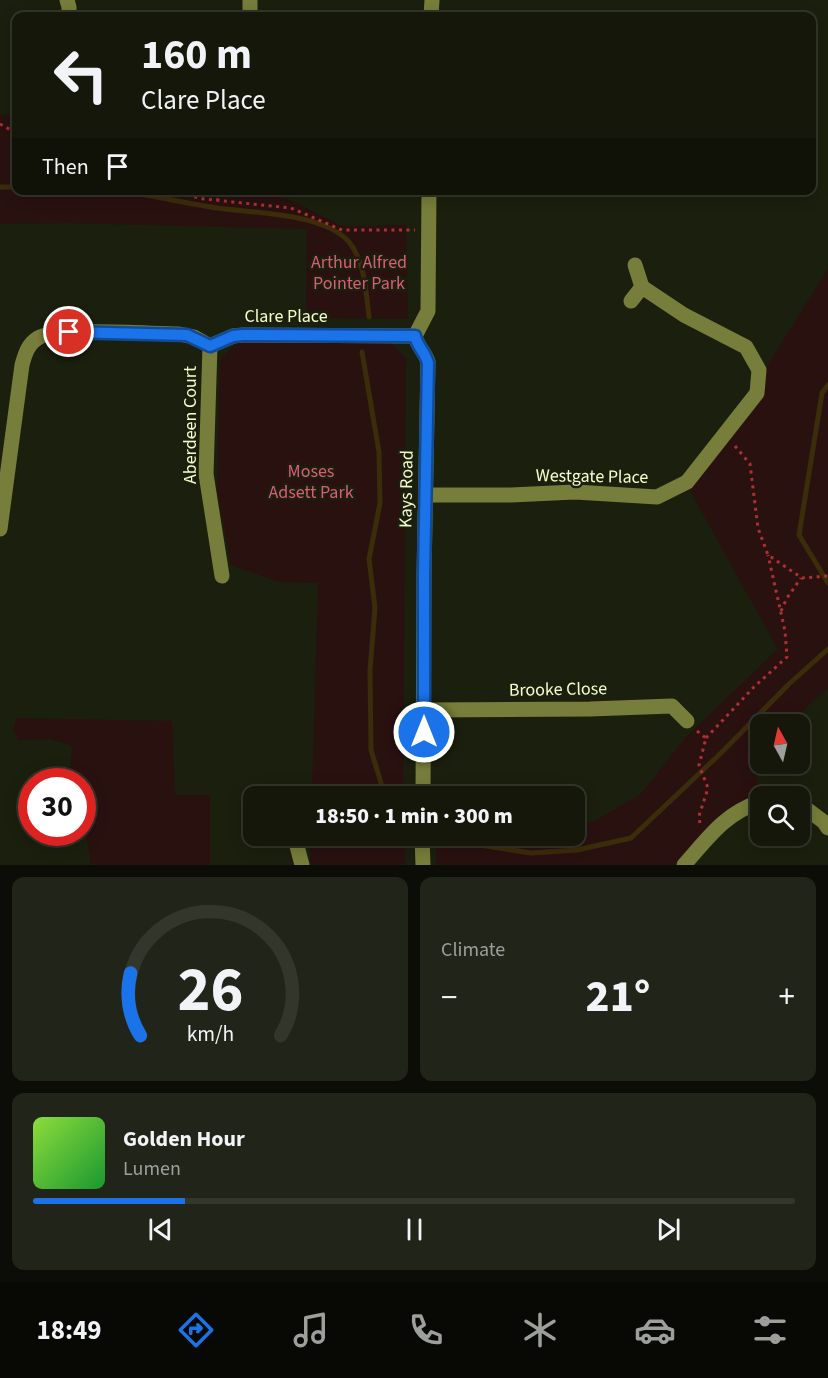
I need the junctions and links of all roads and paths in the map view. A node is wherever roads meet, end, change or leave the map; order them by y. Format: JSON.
{"nodes":[{"id":1,"x":189,"y":195,"type":"edge"},
{"id":2,"x":220,"y":195,"type":"edge"},
{"id":3,"x":429,"y":195,"type":"edge"},
{"id":4,"x":217,"y":201,"type":"junction"},
{"id":5,"x":429,"y":230,"type":"junction"},
{"id":6,"x":635,"y":266,"type":"dead end"},
{"id":7,"x":642,"y":287,"type":"junction"},
{"id":8,"x":631,"y":301,"type":"dead end"},
{"id":9,"x":415,"y":336,"type":"junction"},
{"id":10,"x":210,"y":346,"type":"junction"},
{"id":11,"x":725,"y":434,"type":"junction"},
{"id":12,"x":426,"y":495,"type":"junction"},
{"id":13,"x":0,"y":529,"type":"edge"},
{"id":14,"x":768,"y":555,"type":"junction"},
{"id":15,"x":222,"y":576,"type":"dead end"},
{"id":16,"x":828,"y":576,"type":"edge"},
{"id":17,"x":802,"y":578,"type":"junction"},
{"id":18,"x":780,"y":612,"type":"junction"},
{"id":19,"x":424,"y":710,"type":"junction"},
{"id":20,"x":687,"y":721,"type":"joint"},
{"id":21,"x":706,"y":738,"type":"junction"},
{"id":22,"x":423,"y":786,"type":"edge"},
{"id":23,"x":750,"y":805,"type":"edge"},
{"id":24,"x":810,"y":812,"type":"edge"},
{"id":25,"x":828,"y":828,"type":"edge"},
{"id":26,"x":703,"y":844,"type":"junction"},
{"id":27,"x":297,"y":846,"type":"dead end"},
{"id":28,"x":422,"y":846,"type":"edge"},
{"id":29,"x":302,"y":865,"type":"edge"},
{"id":30,"x":423,"y":865,"type":"edge"},
{"id":31,"x":684,"y":865,"type":"edge"}],
"edges":[{"from":1,"to":4,"type":"path"},
{"from":2,"to":4,"type":"path"},
{"from":3,"to":5,"type":"street"},
{"from":4,"to":5,"type":"path"},
{"from":5,"to":9,"type":"street"},
{"from":6,"to":7,"type":"street"},
{"from":7,"to":8,"type":"street"},
{"from":7,"to":11,"type":"street","name":"Westgate Place"},
{"from":9,"to":10,"type":"street","name":"Clare Place"},
{"from":9,"to":12,"type":"street","name":"Kays Road"},
{"from":10,"to":13,"type":"street"},
{"from":10,"to":15,"type":"street","name":"Aberdeen Court"},
{"from":11,"to":12,"type":"street","name":"Westgate Place"},
{"from":11,"to":14,"type":"path"},
{"from":12,"to":19,"type":"street","name":"Kays Road"},
{"from":14,"to":17,"type":"path"},
{"from":14,"to":18,"type":"path"},
{"from":16,"to":17,"type":"path"},
{"from":17,"to":18,"type":"path"},
{"from":18,"to":21,"type":"path"},
{"from":19,"to":20,"type":"street","name":"Brooke Close"},
{"from":19,"to":22,"type":"street","name":"Kays Road"},
{"from":20,"to":21,"type":"path"},
{"from":21,"to":26,"type":"path"},
{"from":23,"to":26,"type":"street"},
{"from":24,"to":25,"type":"street"},
{"from":26,"to":31,"type":"street"},
{"from":27,"to":29,"type":"street"},
{"from":28,"to":30,"type":"street"}]}
